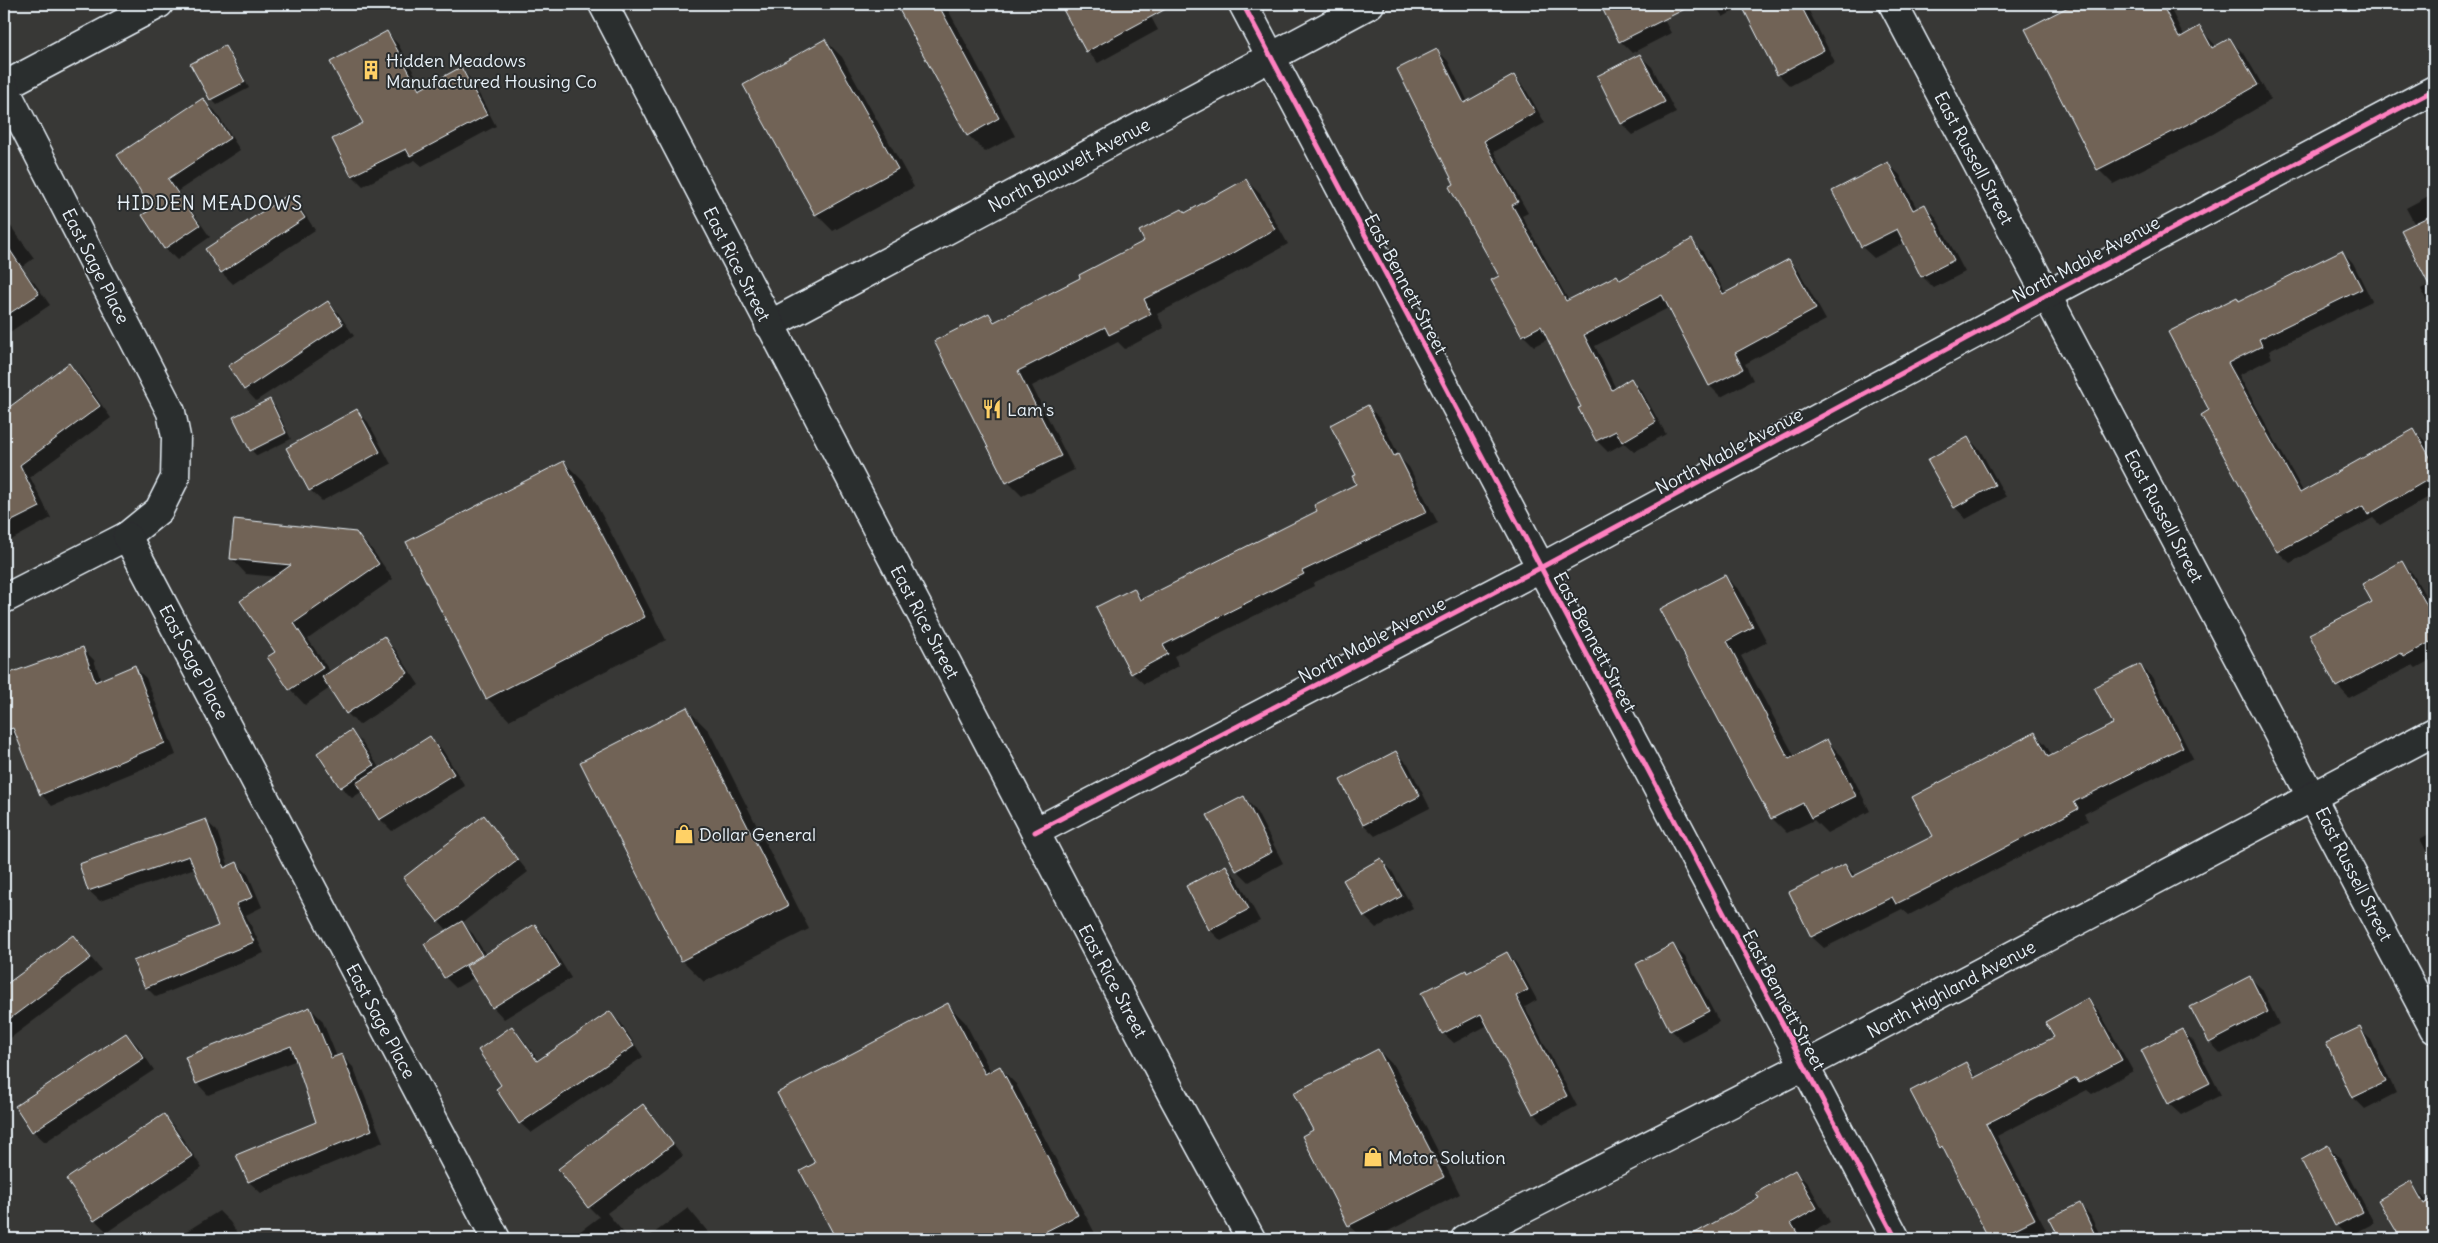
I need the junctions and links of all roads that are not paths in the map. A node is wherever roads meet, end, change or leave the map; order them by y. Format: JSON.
{"nodes":[{"id":1,"x":159,"y":4,"type":"edge"},
{"id":2,"x":603,"y":4,"type":"edge"},
{"id":3,"x":1243,"y":4,"type":"edge"},
{"id":4,"x":1370,"y":4,"type":"edge"},
{"id":5,"x":1893,"y":4,"type":"edge"},
{"id":6,"x":1271,"y":57,"type":"junction"},
{"id":7,"x":4,"y":86,"type":"edge"},
{"id":8,"x":2434,"y":90,"type":"edge"},
{"id":9,"x":2047,"y":295,"type":"junction"},
{"id":10,"x":769,"y":325,"type":"junction"},
{"id":11,"x":128,"y":536,"type":"junction"},
{"id":12,"x":1540,"y":568,"type":"junction"},
{"id":13,"x":4,"y":599,"type":"edge"},
{"id":14,"x":2434,"y":732,"type":"edge"},
{"id":15,"x":2313,"y":796,"type":"junction"},
{"id":16,"x":1036,"y":832,"type":"junction"},
{"id":17,"x":2434,"y":1029,"type":"edge"},
{"id":18,"x":1804,"y":1066,"type":"junction"},
{"id":19,"x":496,"y":1239,"type":"edge"},
{"id":20,"x":1251,"y":1239,"type":"edge"},
{"id":21,"x":1465,"y":1239,"type":"edge"},
{"id":22,"x":1896,"y":1239,"type":"edge"}],
"edges":[{"from":1,"to":7,"type":"street"},
{"from":2,"to":10,"type":"street","name":"East Rice Street"},
{"from":3,"to":6,"type":"street","name":"East Bennett Street"},
{"from":4,"to":6,"type":"street","name":"North Blauvelt Avenue"},
{"from":5,"to":9,"type":"street","name":"East Russell Street"},
{"from":6,"to":10,"type":"street","name":"North Blauvelt Avenue"},
{"from":6,"to":12,"type":"street","name":"East Bennett Street"},
{"from":7,"to":11,"type":"street","name":"East Sage Place"},
{"from":8,"to":9,"type":"street","name":"North Mable Avenue"},
{"from":9,"to":12,"type":"street","name":"North Mable Avenue"},
{"from":9,"to":15,"type":"street","name":"East Russell Street"},
{"from":10,"to":16,"type":"street","name":"East Rice Street"},
{"from":11,"to":13,"type":"street"},
{"from":11,"to":19,"type":"street","name":"East Sage Place"},
{"from":12,"to":16,"type":"street","name":"North Mable Avenue"},
{"from":12,"to":18,"type":"street","name":"East Bennett Street"},
{"from":14,"to":15,"type":"street","name":"North Highland Avenue"},
{"from":15,"to":17,"type":"street","name":"East Russell Street"},
{"from":15,"to":18,"type":"street","name":"North Highland Avenue"},
{"from":16,"to":20,"type":"street","name":"East Rice Street"},
{"from":18,"to":21,"type":"street","name":"North Highland Avenue"},
{"from":18,"to":22,"type":"street","name":"East Bennett Street"}]}
